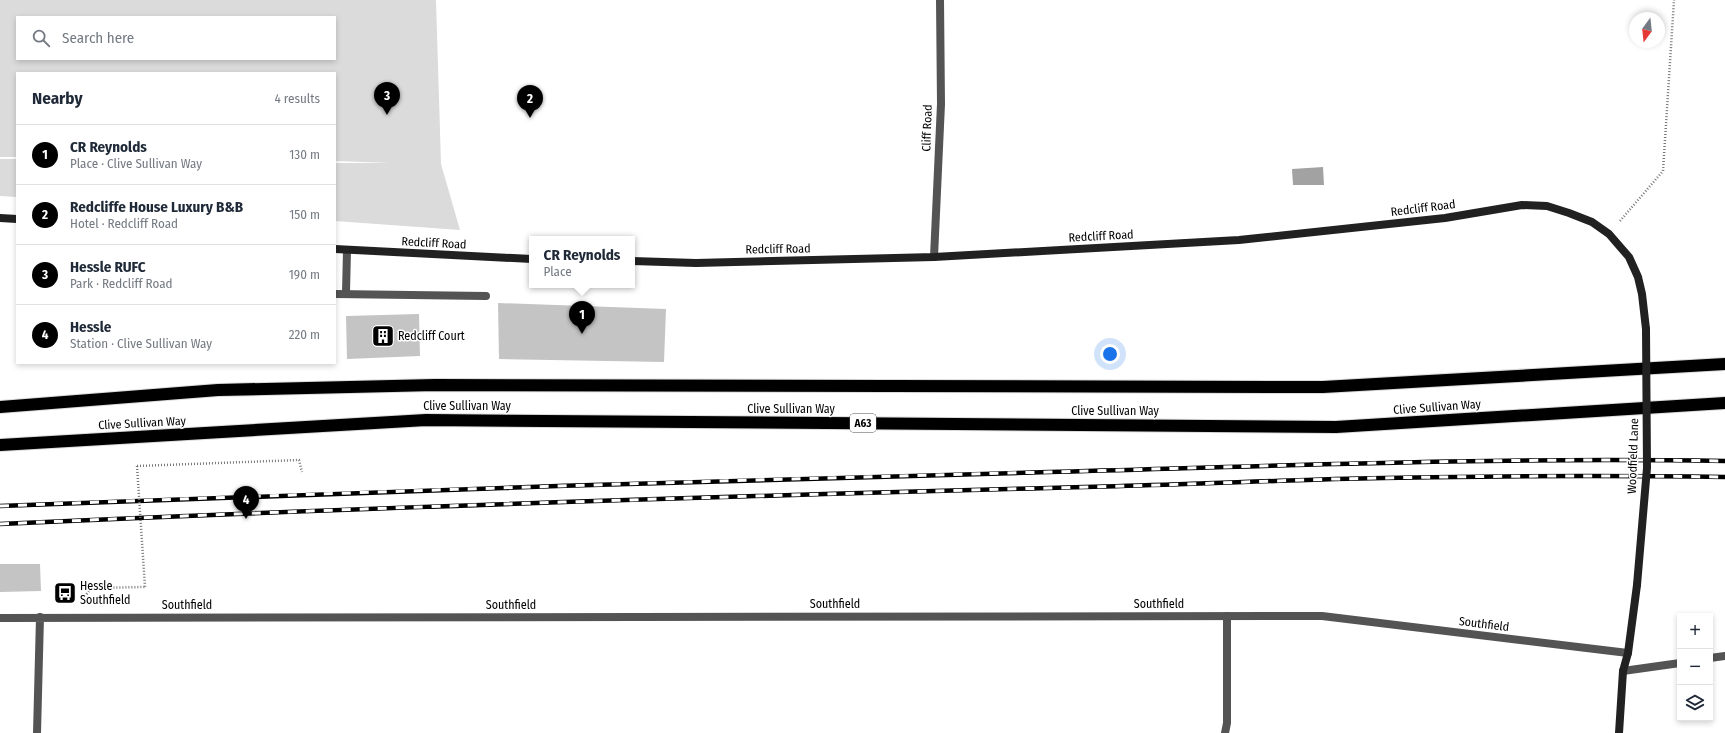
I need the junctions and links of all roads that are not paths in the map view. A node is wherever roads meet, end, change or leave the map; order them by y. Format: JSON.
{"nodes":[{"id":1,"x":940,"y":0,"type":"edge"},
{"id":2,"x":1569,"y":213,"type":"joint"},
{"id":3,"x":0,"y":218,"type":"edge"},
{"id":4,"x":16,"y":219,"type":"edge"},
{"id":5,"x":336,"y":249,"type":"edge"},
{"id":6,"x":347,"y":250,"type":"junction"},
{"id":7,"x":934,"y":257,"type":"junction"},
{"id":8,"x":529,"y":259,"type":"edge"},
{"id":9,"x":635,"y":261,"type":"edge"},
{"id":10,"x":346,"y":293,"type":"junction"},
{"id":11,"x":336,"y":294,"type":"edge"},
{"id":12,"x":486,"y":296,"type":"dead end"},
{"id":13,"x":1725,"y":364,"type":"edge"},
{"id":14,"x":1725,"y":403,"type":"edge"},
{"id":15,"x":0,"y":407,"type":"edge"},
{"id":16,"x":0,"y":445,"type":"edge"},
{"id":17,"x":1227,"y":616,"type":"junction"},
{"id":18,"x":40,"y":617,"type":"junction"},
{"id":19,"x":0,"y":618,"type":"edge"},
{"id":20,"x":1628,"y":654,"type":"junction"},
{"id":21,"x":1725,"y":656,"type":"edge"},
{"id":22,"x":1713,"y":658,"type":"edge"},
{"id":23,"x":1677,"y":663,"type":"edge"},
{"id":24,"x":1624,"y":671,"type":"junction"},
{"id":25,"x":37,"y":733,"type":"edge"},
{"id":26,"x":1225,"y":733,"type":"edge"},
{"id":27,"x":1619,"y":733,"type":"edge"}],
"edges":[{"from":1,"to":7,"type":"street","name":"Cliff Road"},
{"from":2,"to":7,"type":"street","name":"Redcliff Road"},
{"from":2,"to":20,"type":"street","name":"Woodfield Lane","bridge":true},
{"from":3,"to":4,"type":"street"},
{"from":5,"to":6,"type":"street","name":"Redcliff Road"},
{"from":6,"to":8,"type":"street","name":"Redcliff Road"},
{"from":6,"to":10,"type":"street"},
{"from":7,"to":9,"type":"street","name":"Redcliff Road"},
{"from":10,"to":11,"type":"street"},
{"from":10,"to":12,"type":"street"},
{"from":13,"to":15,"type":"highway","name":"Clive Sullivan Way"},
{"from":14,"to":16,"type":"highway","name":"Clive Sullivan Way","number":"A63"},
{"from":17,"to":18,"type":"street","name":"Southfield"},
{"from":17,"to":20,"type":"street","name":"Southfield"},
{"from":17,"to":26,"type":"street"},
{"from":18,"to":19,"type":"street","name":"Southfield"},
{"from":18,"to":25,"type":"street"},
{"from":20,"to":24,"type":"street","name":"Woodfield Lane"},
{"from":21,"to":22,"type":"street"},
{"from":23,"to":24,"type":"street"},
{"from":24,"to":27,"type":"street","name":"Woodfield Lane"}]}
